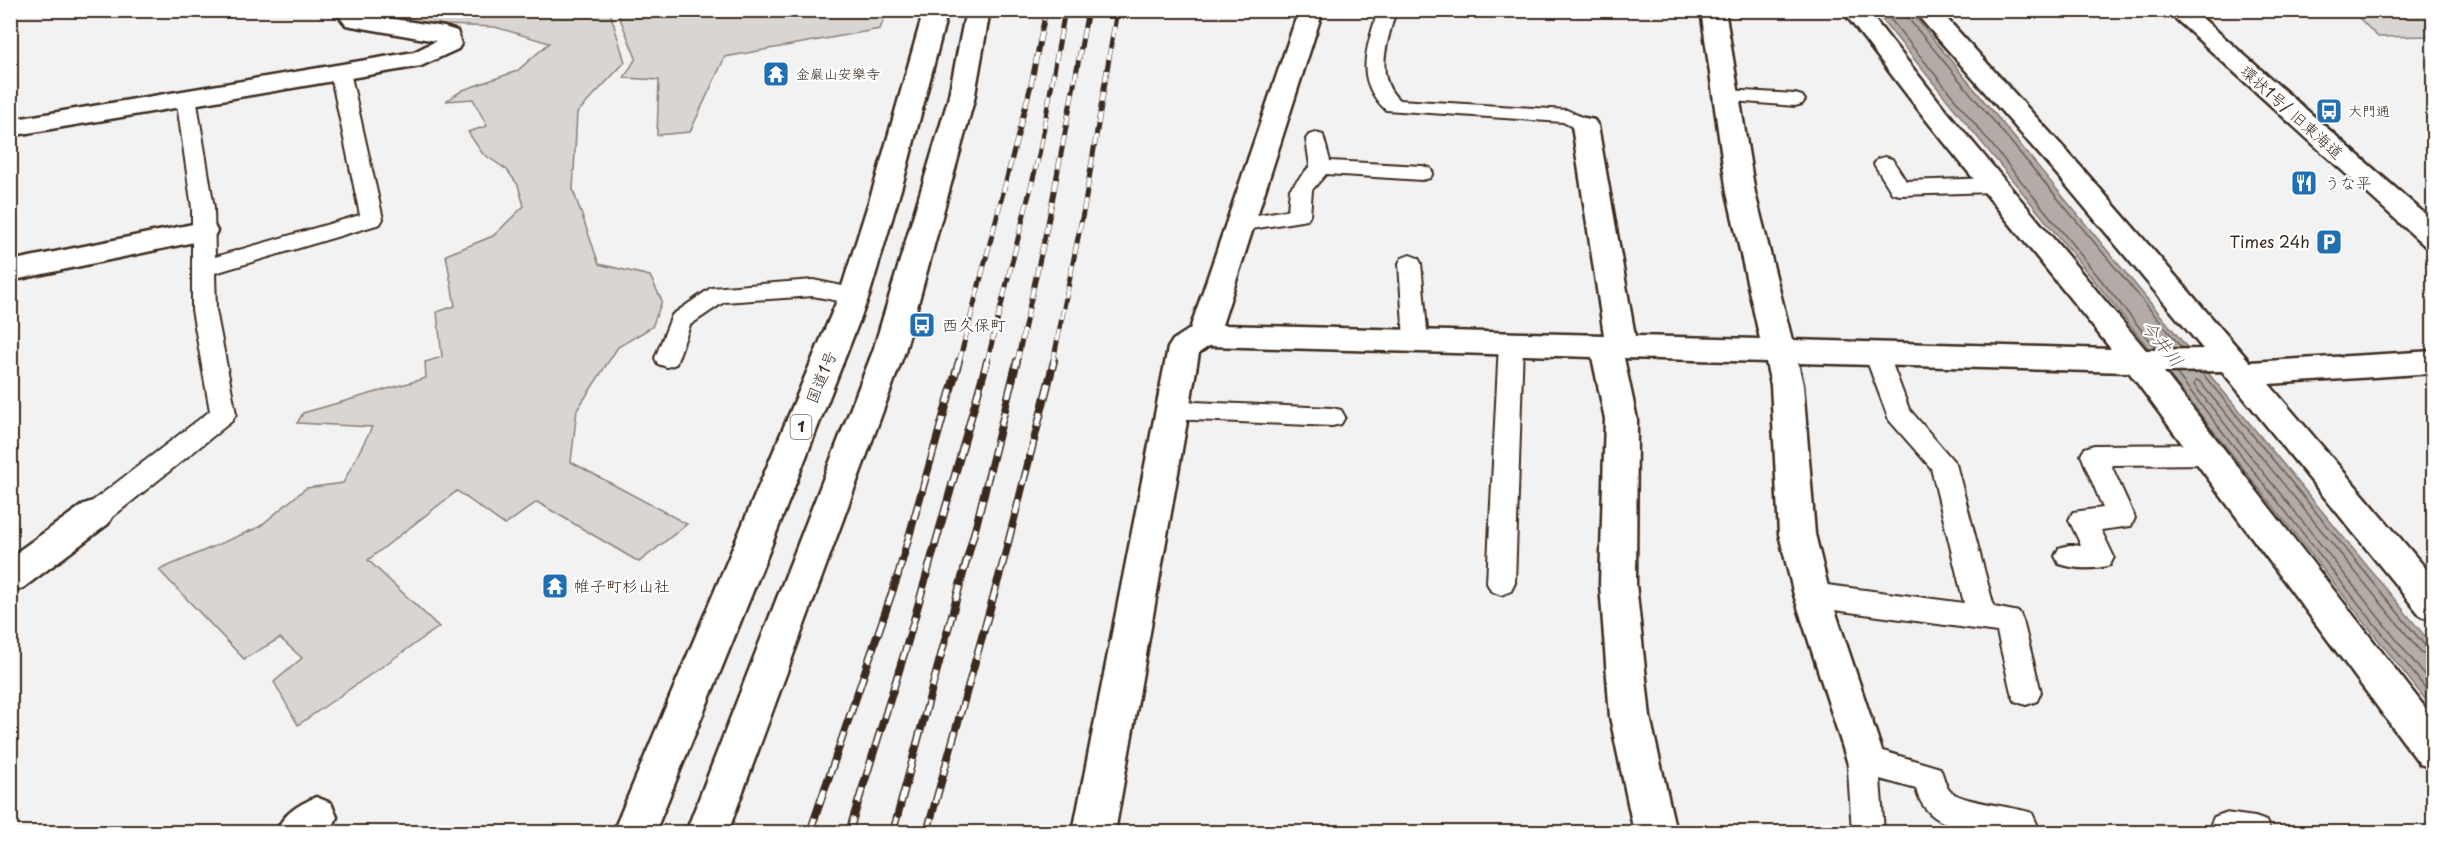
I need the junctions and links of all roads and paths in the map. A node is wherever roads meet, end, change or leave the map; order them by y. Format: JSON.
{"nodes":[{"id":1,"x":346,"y":10,"type":"edge"},
{"id":2,"x":936,"y":10,"type":"edge"},
{"id":3,"x":978,"y":10,"type":"edge"},
{"id":4,"x":1311,"y":10,"type":"edge"},
{"id":5,"x":1387,"y":10,"type":"edge"},
{"id":6,"x":1713,"y":10,"type":"edge"},
{"id":7,"x":1854,"y":10,"type":"edge"},
{"id":8,"x":1925,"y":10,"type":"edge"},
{"id":9,"x":2178,"y":10,"type":"edge"},
{"id":10,"x":340,"y":72,"type":"junction"},
{"id":11,"x":1726,"y":96,"type":"junction"},
{"id":12,"x":186,"y":97,"type":"junction"},
{"id":13,"x":1795,"y":100,"type":"dead end"},
{"id":14,"x":1585,"y":126,"type":"joint"},
{"id":15,"x":10,"y":128,"type":"edge"},
{"id":16,"x":1316,"y":139,"type":"dead end"},
{"id":17,"x":1885,"y":164,"type":"dead end"},
{"id":18,"x":1321,"y":167,"type":"junction"},
{"id":19,"x":1422,"y":173,"type":"dead end"},
{"id":20,"x":1993,"y":185,"type":"junction"},
{"id":21,"x":1240,"y":224,"type":"junction"},
{"id":22,"x":203,"y":231,"type":"junction"},
{"id":23,"x":2433,"y":238,"type":"edge"},
{"id":24,"x":1410,"y":263,"type":"dead end"},
{"id":25,"x":204,"y":268,"type":"junction"},
{"id":26,"x":10,"y":271,"type":"edge"},
{"id":27,"x":854,"y":296,"type":"junction"},
{"id":28,"x":1203,"y":335,"type":"junction"},
{"id":29,"x":1416,"y":340,"type":"junction"},
{"id":30,"x":1511,"y":343,"type":"junction"},
{"id":31,"x":1613,"y":346,"type":"junction"},
{"id":32,"x":1780,"y":351,"type":"junction"},
{"id":33,"x":1876,"y":353,"type":"junction"},
{"id":34,"x":667,"y":358,"type":"dead end"},
{"id":35,"x":2138,"y":361,"type":"junction"},
{"id":36,"x":2433,"y":362,"type":"edge"},
{"id":37,"x":2236,"y":367,"type":"junction"},
{"id":38,"x":1172,"y":410,"type":"junction"},
{"id":39,"x":1332,"y":417,"type":"dead end"},
{"id":40,"x":2209,"y":454,"type":"junction"},
{"id":41,"x":96,"y":514,"type":"joint"},
{"id":42,"x":2069,"y":556,"type":"dead end"},
{"id":43,"x":10,"y":577,"type":"edge"},
{"id":44,"x":1501,"y":583,"type":"dead end"},
{"id":45,"x":1812,"y":595,"type":"junction"},
{"id":46,"x":2433,"y":605,"type":"edge"},
{"id":47,"x":1982,"y":617,"type":"junction"},
{"id":48,"x":2026,"y":692,"type":"dead end"},
{"id":49,"x":2433,"y":751,"type":"edge"},
{"id":50,"x":1863,"y":757,"type":"junction"},
{"id":51,"x":2021,"y":824,"type":"dead end"},
{"id":52,"x":634,"y":832,"type":"edge"},
{"id":53,"x":707,"y":832,"type":"edge"},
{"id":54,"x":1094,"y":832,"type":"edge"},
{"id":55,"x":1655,"y":832,"type":"edge"},
{"id":56,"x":1868,"y":832,"type":"edge"},
{"id":57,"x":2226,"y":832,"type":"edge"},
{"id":58,"x":2255,"y":832,"type":"edge"}],
"edges":[{"from":1,"to":10,"type":"main road"},
{"from":2,"to":27,"type":"main road","name":"国道1号","number":"1"},
{"from":3,"to":53,"type":"main road"},
{"from":4,"to":21,"type":"main road"},
{"from":5,"to":14,"type":"lane"},
{"from":6,"to":11,"type":"main road"},
{"from":7,"to":20,"type":"main road"},
{"from":8,"to":37,"type":"main road"},
{"from":9,"to":23,"type":"main road","name":"環状1号/ 旧東海道"},
{"from":10,"to":12,"type":"main road"},
{"from":10,"to":25,"type":"lane"},
{"from":11,"to":13,"type":"lane"},
{"from":11,"to":32,"type":"main road"},
{"from":12,"to":15,"type":"main road"},
{"from":12,"to":22,"type":"lane"},
{"from":14,"to":31,"type":"main road"},
{"from":16,"to":18,"type":"lane"},
{"from":17,"to":20,"type":"lane"},
{"from":18,"to":19,"type":"lane"},
{"from":18,"to":21,"type":"lane"},
{"from":20,"to":35,"type":"main road"},
{"from":21,"to":28,"type":"main road"},
{"from":22,"to":25,"type":"lane"},
{"from":22,"to":26,"type":"main road"},
{"from":24,"to":29,"type":"lane"},
{"from":25,"to":41,"type":"lane"},
{"from":27,"to":34,"type":"lane"},
{"from":27,"to":52,"type":"main road","name":"国道1号","number":"1"},
{"from":28,"to":29,"type":"main road"},
{"from":28,"to":38,"type":"main road"},
{"from":29,"to":30,"type":"main road"},
{"from":30,"to":31,"type":"main road"},
{"from":30,"to":44,"type":"lane"},
{"from":31,"to":32,"type":"main road"},
{"from":31,"to":55,"type":"main road"},
{"from":32,"to":33,"type":"main road"},
{"from":32,"to":45,"type":"main road"},
{"from":33,"to":35,"type":"main road"},
{"from":33,"to":47,"type":"lane"},
{"from":35,"to":37,"type":"main road"},
{"from":35,"to":40,"type":"main road"},
{"from":36,"to":37,"type":"main road"},
{"from":37,"to":46,"type":"main road"},
{"from":38,"to":39,"type":"lane"},
{"from":38,"to":54,"type":"main road"},
{"from":40,"to":42,"type":"lane"},
{"from":40,"to":49,"type":"main road"},
{"from":41,"to":43,"type":"main road"},
{"from":45,"to":47,"type":"lane"},
{"from":45,"to":50,"type":"main road"},
{"from":47,"to":48,"type":"lane"},
{"from":50,"to":51,"type":"lane"},
{"from":50,"to":56,"type":"lane"},
{"from":57,"to":58,"type":"lane"}]}
